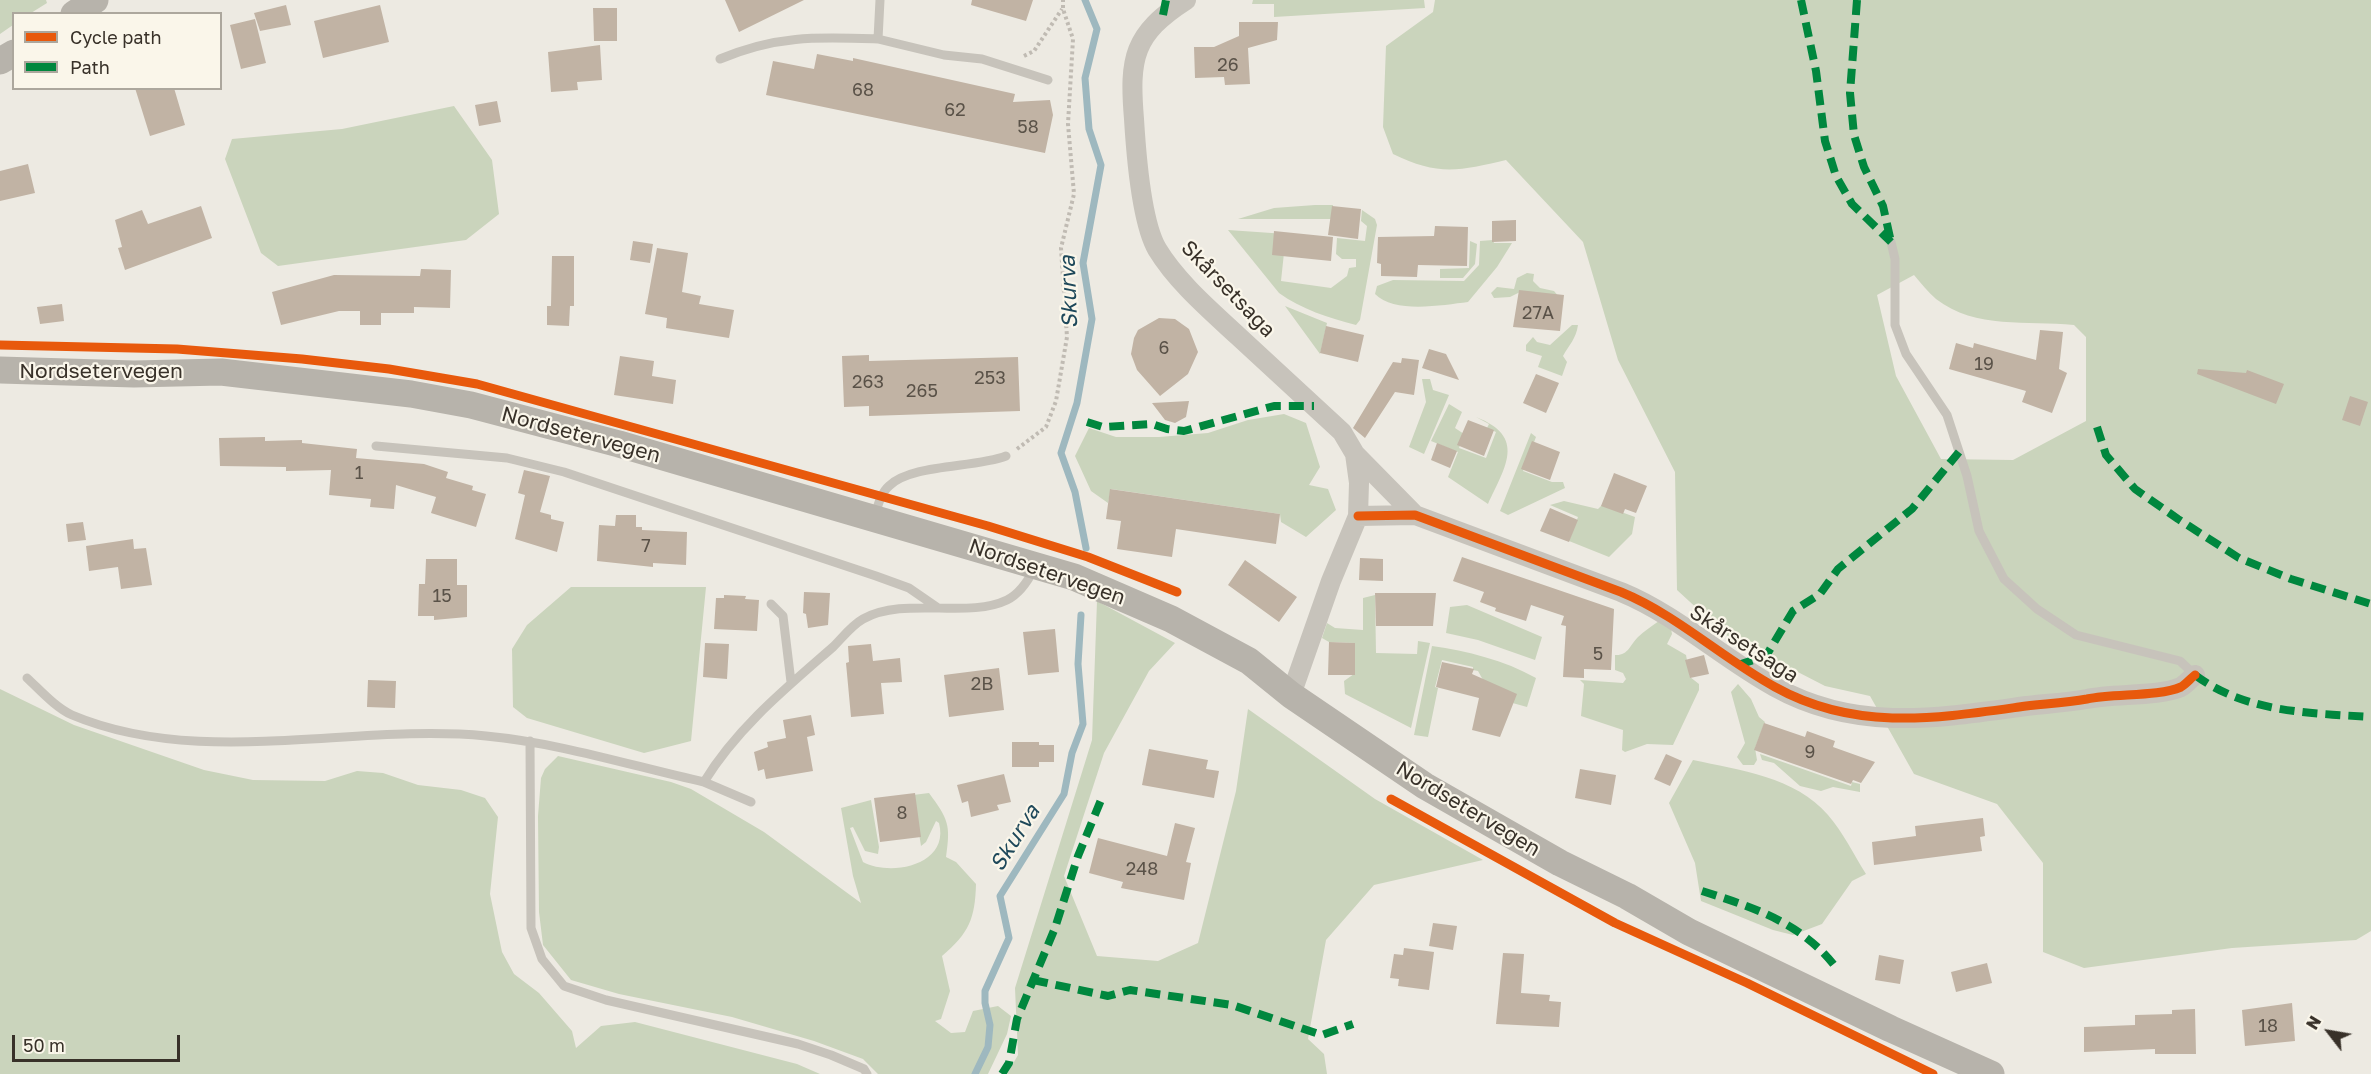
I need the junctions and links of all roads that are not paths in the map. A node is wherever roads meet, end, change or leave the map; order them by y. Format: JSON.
{"nodes":[{"id":1,"x":95,"y":0,"type":"edge"},
{"id":2,"x":880,"y":0,"type":"edge"},
{"id":3,"x":1186,"y":0,"type":"edge"},
{"id":4,"x":77,"y":12,"type":"edge"},
{"id":5,"x":878,"y":39,"type":"junction"},
{"id":6,"x":720,"y":59,"type":"dead end"},
{"id":7,"x":1048,"y":80,"type":"dead end"},
{"id":8,"x":1891,"y":242,"type":"dead end"},
{"id":9,"x":0,"y":370,"type":"edge"},
{"id":10,"x":376,"y":446,"type":"dead end"},
{"id":11,"x":1354,"y":454,"type":"junction"},
{"id":12,"x":1006,"y":456,"type":"road end"},
{"id":13,"x":1415,"y":515,"type":"junction"},
{"id":14,"x":1358,"y":516,"type":"junction"},
{"id":15,"x":874,"y":518,"type":"junction"},
{"id":16,"x":1037,"y":565,"type":"junction"},
{"id":17,"x":771,"y":603,"type":"dead end"},
{"id":18,"x":938,"y":608,"type":"junction"},
{"id":19,"x":2195,"y":675,"type":"joint"},
{"id":20,"x":27,"y":678,"type":"dead end"},
{"id":21,"x":791,"y":682,"type":"junction"},
{"id":22,"x":1291,"y":695,"type":"junction"},
{"id":23,"x":530,"y":741,"type":"junction"},
{"id":24,"x":704,"y":782,"type":"junction"},
{"id":25,"x":752,"y":802,"type":"dead end"},
{"id":26,"x":867,"y":1074,"type":"edge"},
{"id":27,"x":1991,"y":1074,"type":"edge"}],
"edges":[{"from":1,"to":4,"type":"main road"},
{"from":2,"to":5,"type":"lane"},
{"from":3,"to":11,"type":"street","name":"Skårsetsaga"},
{"from":5,"to":6,"type":"lane"},
{"from":5,"to":7,"type":"lane"},
{"from":8,"to":19,"type":"lane"},
{"from":9,"to":15,"type":"main road","name":"Nordsetervegen"},
{"from":10,"to":18,"type":"lane"},
{"from":11,"to":13,"type":"street","name":"Skårsetsaga"},
{"from":11,"to":14,"type":"street","name":"Skårsetsaga"},
{"from":12,"to":15,"type":"lane"},
{"from":13,"to":14,"type":"street","name":"Skårsetsaga"},
{"from":13,"to":19,"type":"street","name":"Skårsetsaga"},
{"from":14,"to":22,"type":"street","name":"Skårsetsaga"},
{"from":15,"to":16,"type":"main road","name":"Nordsetervegen"},
{"from":16,"to":18,"type":"lane"},
{"from":16,"to":22,"type":"main road","name":"Nordsetervegen"},
{"from":17,"to":21,"type":"lane"},
{"from":18,"to":21,"type":"lane"},
{"from":20,"to":23,"type":"lane"},
{"from":21,"to":24,"type":"lane"},
{"from":22,"to":27,"type":"main road","name":"Nordsetervegen"},
{"from":23,"to":24,"type":"lane"},
{"from":23,"to":26,"type":"lane"},
{"from":24,"to":25,"type":"lane"}]}
